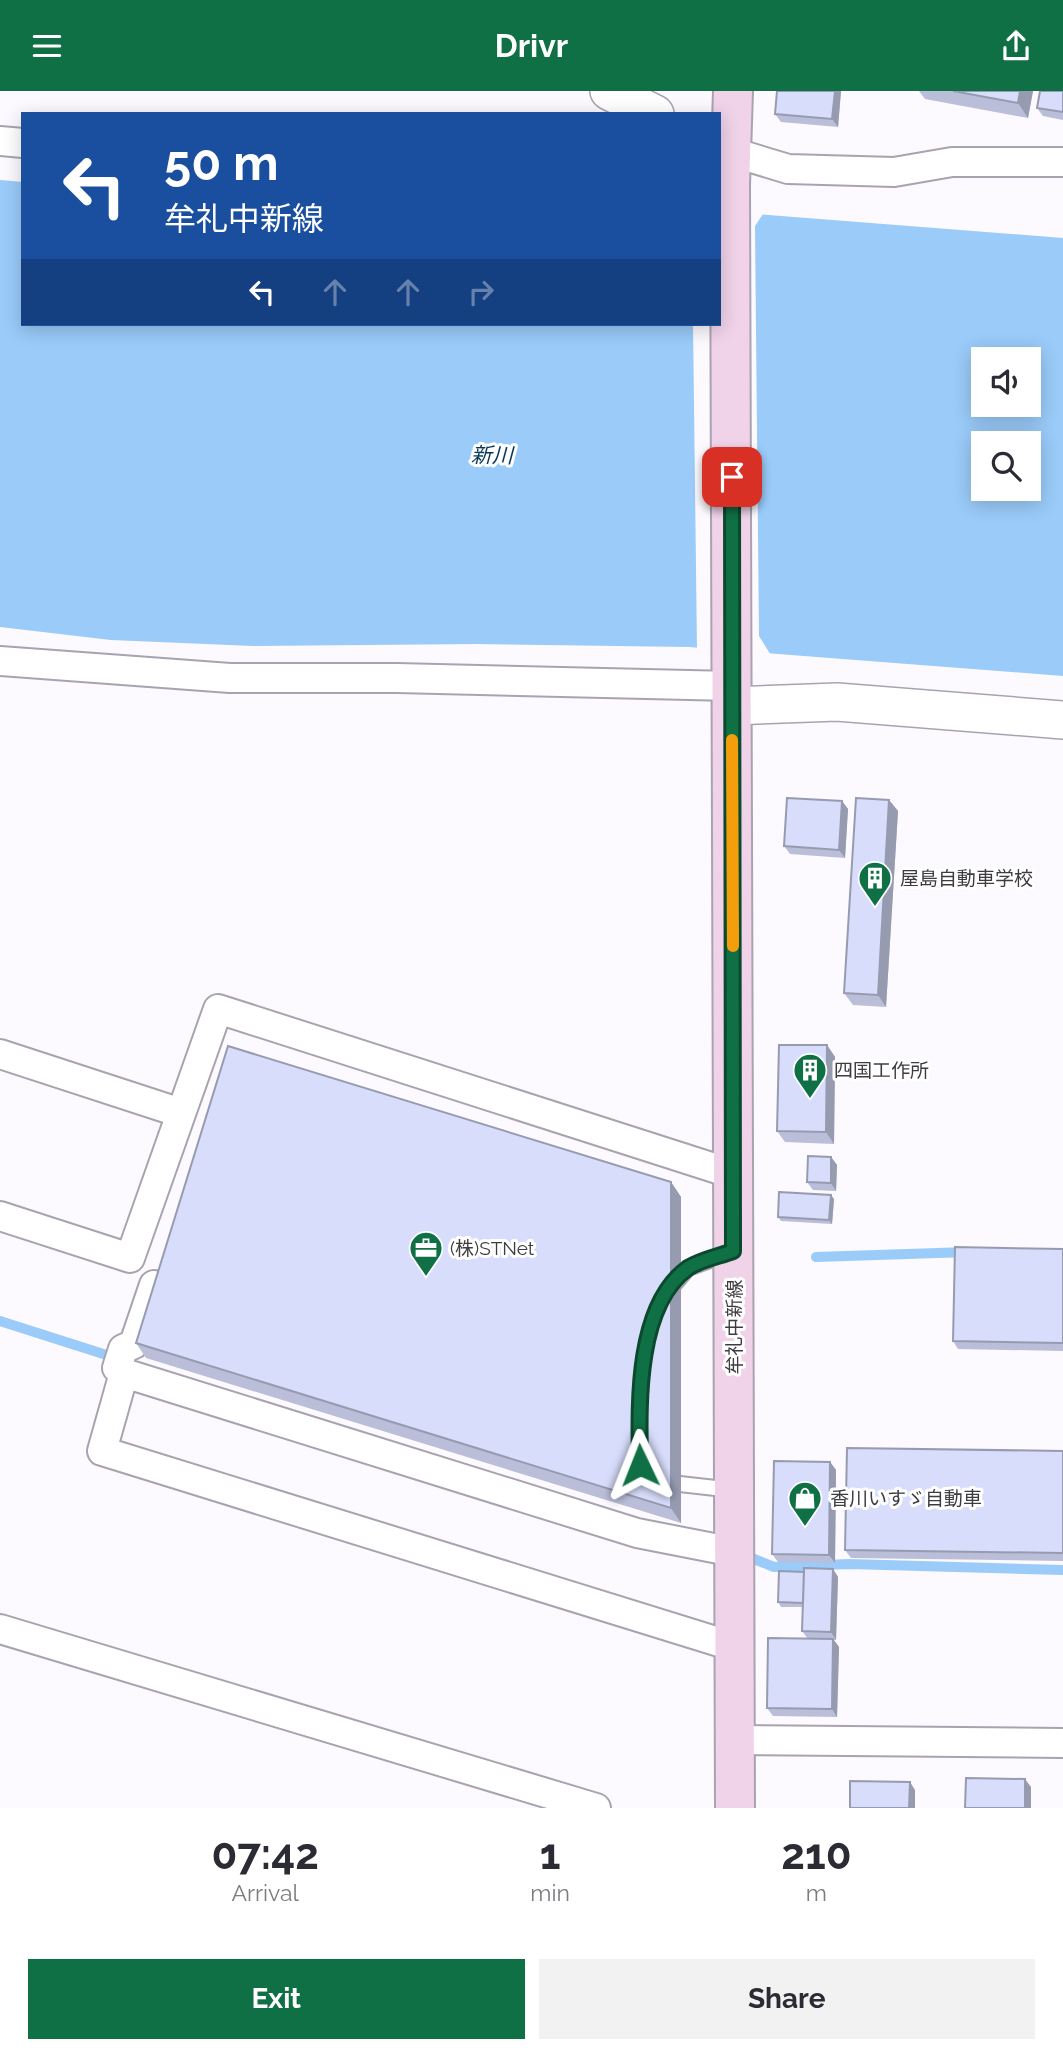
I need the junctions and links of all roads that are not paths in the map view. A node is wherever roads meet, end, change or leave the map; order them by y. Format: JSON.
{"nodes":[{"id":1,"x":609,"y":91,"type":"edge"},
{"id":2,"x":733,"y":91,"type":"edge"},
{"id":3,"x":651,"y":112,"type":"edge"},
{"id":4,"x":0,"y":141,"type":"edge"},
{"id":5,"x":21,"y":143,"type":"edge"},
{"id":6,"x":727,"y":161,"type":"edge"},
{"id":7,"x":1063,"y":162,"type":"edge"},
{"id":8,"x":0,"y":661,"type":"edge"},
{"id":9,"x":732,"y":685,"type":"junction"},
{"id":10,"x":1063,"y":720,"type":"edge"},
{"id":11,"x":0,"y":1054,"type":"edge"},
{"id":12,"x":181,"y":1112,"type":"junction"},
{"id":13,"x":733,"y":1174,"type":"junction"},
{"id":14,"x":0,"y":1216,"type":"edge"},
{"id":15,"x":733,"y":1251,"type":"junction"},
{"id":16,"x":154,"y":1285,"type":"edge"},
{"id":17,"x":662,"y":1302,"type":"edge"},
{"id":18,"x":124,"y":1373,"type":"junction"},
{"id":19,"x":650,"y":1471,"type":"edge"},
{"id":20,"x":734,"y":1490,"type":"junction"},
{"id":21,"x":734,"y":1552,"type":"junction"},
{"id":22,"x":0,"y":1629,"type":"edge"},
{"id":23,"x":735,"y":1647,"type":"junction"},
{"id":24,"x":736,"y":1739,"type":"junction"},
{"id":25,"x":1063,"y":1743,"type":"edge"},
{"id":26,"x":596,"y":1808,"type":"edge"},
{"id":27,"x":736,"y":1808,"type":"edge"}],
"edges":[{"from":1,"to":3,"type":"street"},
{"from":2,"to":6,"type":"main road","name":"牟礼中新線"},
{"from":4,"to":5,"type":"street"},
{"from":6,"to":7,"type":"street"},
{"from":6,"to":9,"type":"main road","name":"牟礼中新線"},
{"from":8,"to":9,"type":"street"},
{"from":9,"to":10,"type":"street"},
{"from":9,"to":13,"type":"main road","name":"牟礼中新線"},
{"from":11,"to":12,"type":"street"},
{"from":12,"to":13,"type":"street"},
{"from":12,"to":14,"type":"street"},
{"from":13,"to":15,"type":"main road","name":"牟礼中新線"},
{"from":15,"to":17,"type":"lane"},
{"from":15,"to":20,"type":"main road","name":"牟礼中新線"},
{"from":16,"to":18,"type":"street"},
{"from":18,"to":21,"type":"street"},
{"from":18,"to":23,"type":"street"},
{"from":19,"to":20,"type":"lane"},
{"from":20,"to":21,"type":"main road","name":"牟礼中新線"},
{"from":21,"to":23,"type":"main road","name":"牟礼中新線"},
{"from":22,"to":26,"type":"street"},
{"from":23,"to":24,"type":"main road","name":"牟礼中新線"},
{"from":24,"to":25,"type":"street"},
{"from":24,"to":27,"type":"main road","name":"牟礼中新線"}]}
